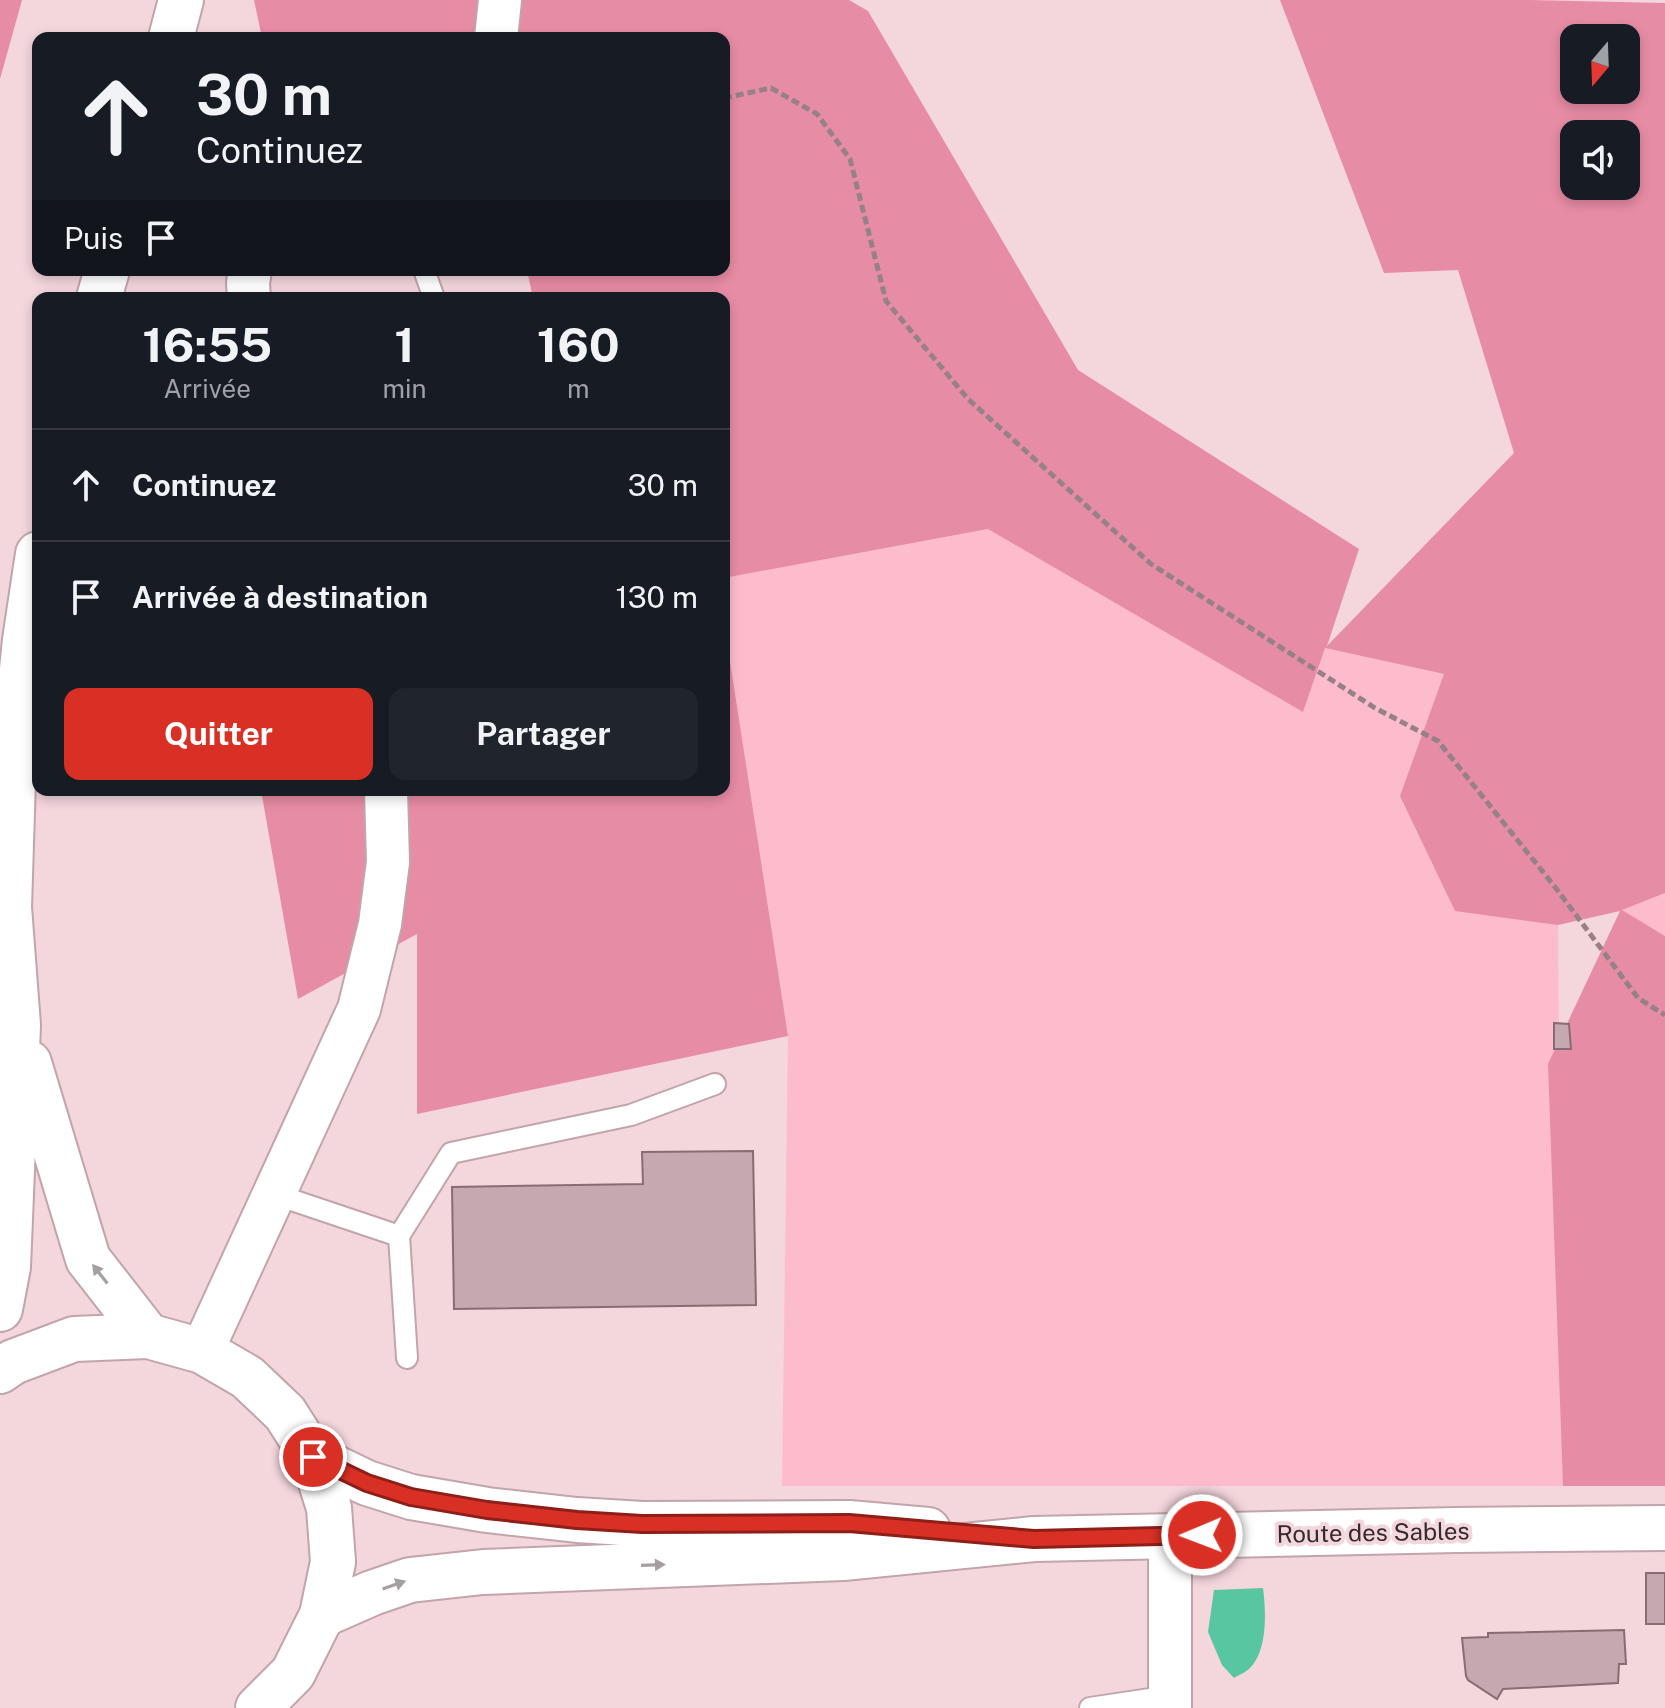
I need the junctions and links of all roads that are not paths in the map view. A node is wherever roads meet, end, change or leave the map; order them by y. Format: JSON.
{"nodes":[{"id":1,"x":181,"y":0,"type":"edge"},
{"id":2,"x":500,"y":0,"type":"edge"},
{"id":3,"x":173,"y":32,"type":"edge"},
{"id":4,"x":497,"y":32,"type":"edge"},
{"id":5,"x":32,"y":594,"type":"edge"},
{"id":6,"x":386,"y":796,"type":"edge"},
{"id":7,"x":18,"y":1025,"type":"junction"},
{"id":8,"x":715,"y":1084,"type":"dead end"},
{"id":9,"x":274,"y":1194,"type":"junction"},
{"id":10,"x":399,"y":1236,"type":"junction"},
{"id":11,"x":0,"y":1309,"type":"edge"},
{"id":12,"x":148,"y":1336,"type":"junction"},
{"id":13,"x":202,"y":1351,"type":"junction"},
{"id":14,"x":407,"y":1358,"type":"dead end"},
{"id":15,"x":0,"y":1371,"type":"edge"},
{"id":16,"x":313,"y":1457,"type":"junction"},
{"id":17,"x":1665,"y":1528,"type":"edge"},
{"id":18,"x":1170,"y":1536,"type":"junction"},
{"id":19,"x":1034,"y":1539,"type":"junction"},
{"id":20,"x":322,"y":1615,"type":"junction"},
{"id":21,"x":1170,"y":1702,"type":"edge"},
{"id":22,"x":258,"y":1708,"type":"edge"},
{"id":23,"x":1090,"y":1708,"type":"edge"}],
"edges":[{"from":1,"to":3,"type":"street"},
{"from":2,"to":4,"type":"street"},
{"from":5,"to":7,"type":"street"},
{"from":6,"to":9,"type":"street"},
{"from":7,"to":11,"type":"street"},
{"from":12,"to":7,"type":"street","one_way":true},
{"from":8,"to":10,"type":"lane"},
{"from":9,"to":10,"type":"lane"},
{"from":9,"to":13,"type":"street"},
{"from":10,"to":14,"type":"lane"},
{"from":12,"to":13,"type":"street"},
{"from":12,"to":15,"type":"street"},
{"from":13,"to":16,"type":"street"},
{"from":16,"to":19,"type":"street"},
{"from":16,"to":20,"type":"street"},
{"from":17,"to":18,"type":"street","name":"Route des Sables"},
{"from":18,"to":19,"type":"street","name":"Route des Sables"},
{"from":18,"to":21,"type":"street"},
{"from":20,"to":19,"type":"street","one_way":true},
{"from":20,"to":22,"type":"street"},
{"from":21,"to":23,"type":"lane"}]}
